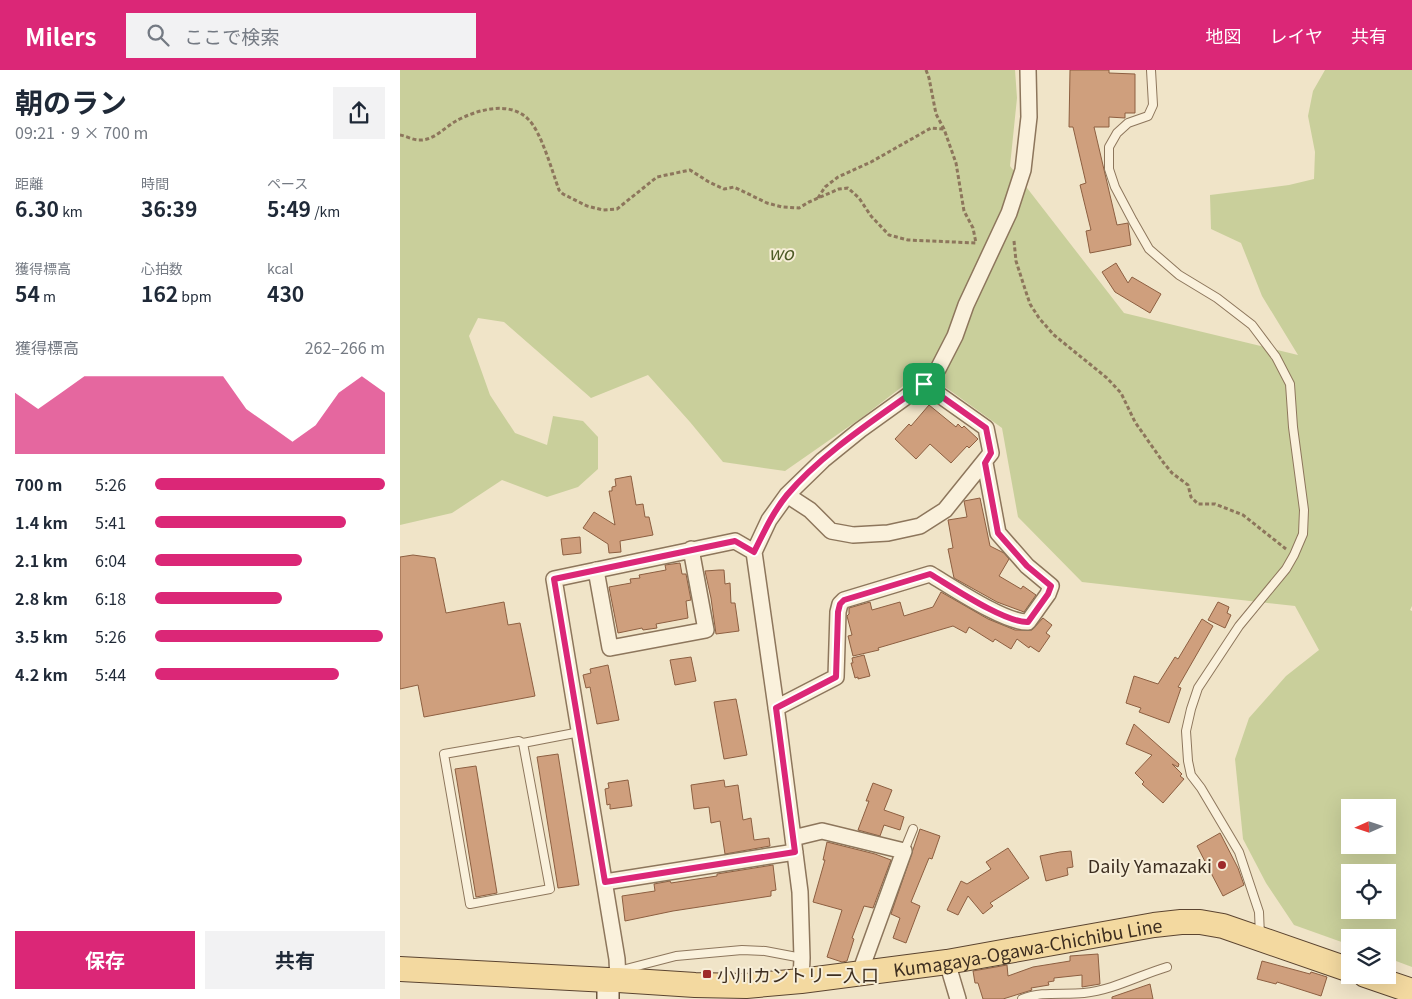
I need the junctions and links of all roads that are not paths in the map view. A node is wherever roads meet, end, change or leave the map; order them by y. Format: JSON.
{"nodes":[{"id":1,"x":1028,"y":70,"type":"edge"},
{"id":2,"x":1151,"y":70,"type":"edge"},
{"id":3,"x":924,"y":384,"type":"junction"},
{"id":4,"x":985,"y":463,"type":"junction"},
{"id":5,"x":787,"y":495,"type":"junction"},
{"id":6,"x":691,"y":549,"type":"junction"},
{"id":7,"x":754,"y":552,"type":"junction"},
{"id":8,"x":596,"y":570,"type":"junction"},
{"id":9,"x":776,"y":708,"type":"junction"},
{"id":10,"x":580,"y":732,"type":"junction"},
{"id":11,"x":524,"y":743,"type":"junction"},
{"id":12,"x":912,"y":829,"type":"dead end"},
{"id":13,"x":794,"y":845,"type":"junction"},
{"id":14,"x":904,"y":851,"type":"junction"},
{"id":15,"x":605,"y":882,"type":"junction"},
{"id":16,"x":1260,"y":938,"type":"junction"},
{"id":17,"x":947,"y":962,"type":"junction"},
{"id":18,"x":1167,"y":967,"type":"dead end"},
{"id":19,"x":1341,"y":967,"type":"edge"},
{"id":20,"x":400,"y":970,"type":"edge"},
{"id":21,"x":802,"y":970,"type":"junction"},
{"id":22,"x":859,"y":975,"type":"junction"},
{"id":23,"x":613,"y":983,"type":"edge"},
{"id":24,"x":1390,"y":984,"type":"edge"},
{"id":25,"x":1412,"y":992,"type":"edge"},
{"id":26,"x":958,"y":999,"type":"edge"},
{"id":27,"x":1022,"y":999,"type":"edge"}],
"edges":[{"from":1,"to":3,"type":"street"},
{"from":2,"to":16,"type":"lane"},
{"from":3,"to":4,"type":"street"},
{"from":3,"to":5,"type":"street"},
{"from":4,"to":5,"type":"street"},
{"from":4,"to":9,"type":"street"},
{"from":5,"to":7,"type":"street"},
{"from":6,"to":7,"type":"street"},
{"from":6,"to":8,"type":"street"},
{"from":6,"to":8,"type":"street"},
{"from":7,"to":9,"type":"street"},
{"from":8,"to":10,"type":"street"},
{"from":9,"to":13,"type":"street"},
{"from":10,"to":11,"type":"lane"},
{"from":10,"to":15,"type":"street"},
{"from":11,"to":11,"type":"lane"},
{"from":12,"to":14,"type":"lane"},
{"from":13,"to":14,"type":"street"},
{"from":13,"to":15,"type":"street"},
{"from":13,"to":21,"type":"street"},
{"from":14,"to":22,"type":"street"},
{"from":15,"to":23,"type":"street"},
{"from":16,"to":17,"type":"main road","name":"Kumagaya-Ogawa-Chichibu Line"},
{"from":16,"to":19,"type":"main road","name":"Kumagaya-Ogawa-Chichibu Line"},
{"from":17,"to":22,"type":"main road","name":"Kumagaya-Ogawa-Chichibu Line"},
{"from":17,"to":26,"type":"street"},
{"from":18,"to":27,"type":"lane"},
{"from":20,"to":23,"type":"main road","name":"Kumagaya-Ogawa-Chichibu Line"},
{"from":21,"to":22,"type":"main road","name":"Kumagaya-Ogawa-Chichibu Line"},
{"from":21,"to":23,"type":"main road","name":"Kumagaya-Ogawa-Chichibu Line"},
{"from":21,"to":23,"type":"lane"},
{"from":24,"to":25,"type":"main road"}]}
